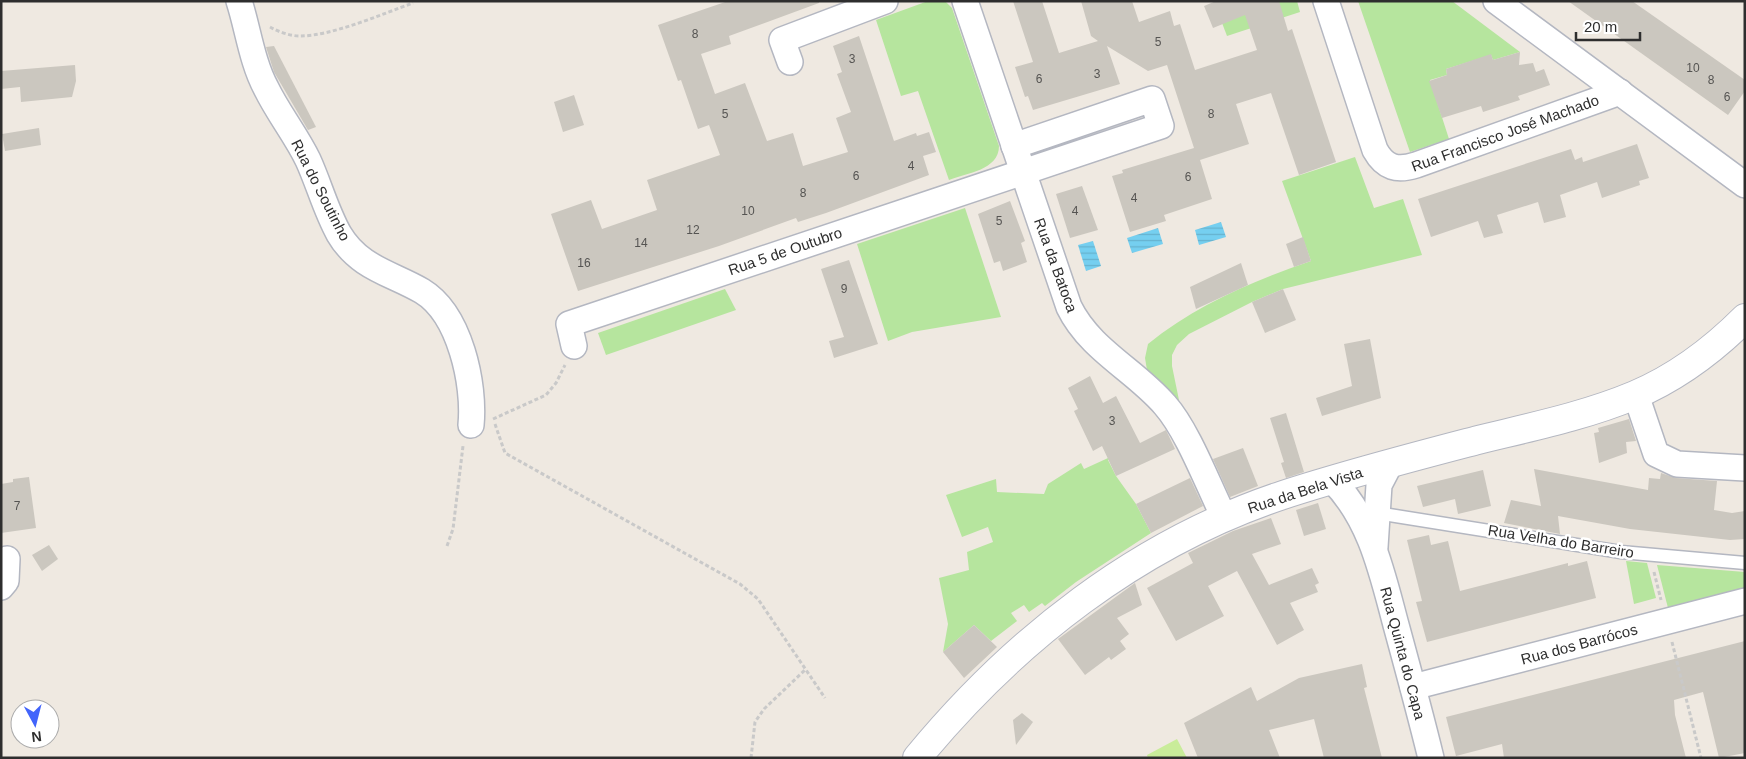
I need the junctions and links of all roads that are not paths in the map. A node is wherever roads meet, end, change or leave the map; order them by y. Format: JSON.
{"nodes":[{"id":1,"x":239,"y":1,"type":"edge"},
{"id":2,"x":885,"y":1,"type":"edge"},
{"id":3,"x":965,"y":1,"type":"edge"},
{"id":4,"x":1326,"y":1,"type":"edge"},
{"id":5,"x":1496,"y":1,"type":"edge"},
{"id":6,"x":790,"y":62,"type":"dead end"},
{"id":7,"x":1620,"y":92,"type":"junction"},
{"id":8,"x":1014,"y":146,"type":"junction"},
{"id":9,"x":1023,"y":171,"type":"junction"},
{"id":10,"x":1742,"y":182,"type":"edge"},
{"id":11,"x":1745,"y":318,"type":"edge"},
{"id":12,"x":574,"y":346,"type":"road end"},
{"id":13,"x":1636,"y":395,"type":"junction"},
{"id":14,"x":482,"y":422,"type":"road end"},
{"id":15,"x":1390,"y":464,"type":"junction"},
{"id":16,"x":1745,"y":468,"type":"edge"},
{"id":17,"x":1332,"y":480,"type":"junction"},
{"id":18,"x":1377,"y":512,"type":"junction"},
{"id":19,"x":1224,"y":517,"type":"junction"},
{"id":20,"x":1375,"y":549,"type":"junction"},
{"id":21,"x":7,"y":559,"type":"dead end"},
{"id":22,"x":1745,"y":563,"type":"edge"},
{"id":23,"x":1,"y":587,"type":"edge"},
{"id":24,"x":1745,"y":601,"type":"edge"},
{"id":25,"x":1413,"y":687,"type":"junction"},
{"id":26,"x":917,"y":758,"type":"edge"},
{"id":27,"x":1431,"y":758,"type":"edge"}],
"edges":[{"from":1,"to":14,"type":"street","name":"Rua do Soutinho"},
{"from":2,"to":6,"type":"street"},
{"from":3,"to":8,"type":"street","name":"Rua da Batoca"},
{"from":4,"to":7,"type":"street","name":"Rua Francisco José Machado"},
{"from":5,"to":7,"type":"street"},
{"from":7,"to":10,"type":"street"},
{"from":8,"to":9,"type":"street","name":"Rua da Batoca"},
{"from":8,"to":9,"type":"street"},
{"from":9,"to":12,"type":"street","name":"Rua 5 de Outubro"},
{"from":9,"to":19,"type":"street","name":"Rua da Batoca"},
{"from":11,"to":13,"type":"main road","name":"Rua da Bela Vista"},
{"from":13,"to":15,"type":"main road","name":"Rua da Bela Vista"},
{"from":13,"to":16,"type":"street"},
{"from":15,"to":17,"type":"main road","name":"Rua da Bela Vista"},
{"from":15,"to":18,"type":"street"},
{"from":17,"to":19,"type":"main road","name":"Rua da Bela Vista"},
{"from":17,"to":20,"type":"street"},
{"from":18,"to":20,"type":"street"},
{"from":18,"to":22,"type":"lane","name":"Rua Velha do Barreiro"},
{"from":19,"to":26,"type":"main road","name":"Rua da Bela Vista"},
{"from":20,"to":25,"type":"street","name":"Rua Quinta do Capa"},
{"from":21,"to":23,"type":"street"},
{"from":24,"to":25,"type":"street","name":"Rua dos Barrócos"},
{"from":25,"to":27,"type":"street","name":"Rua Quinta do Capa"}]}
